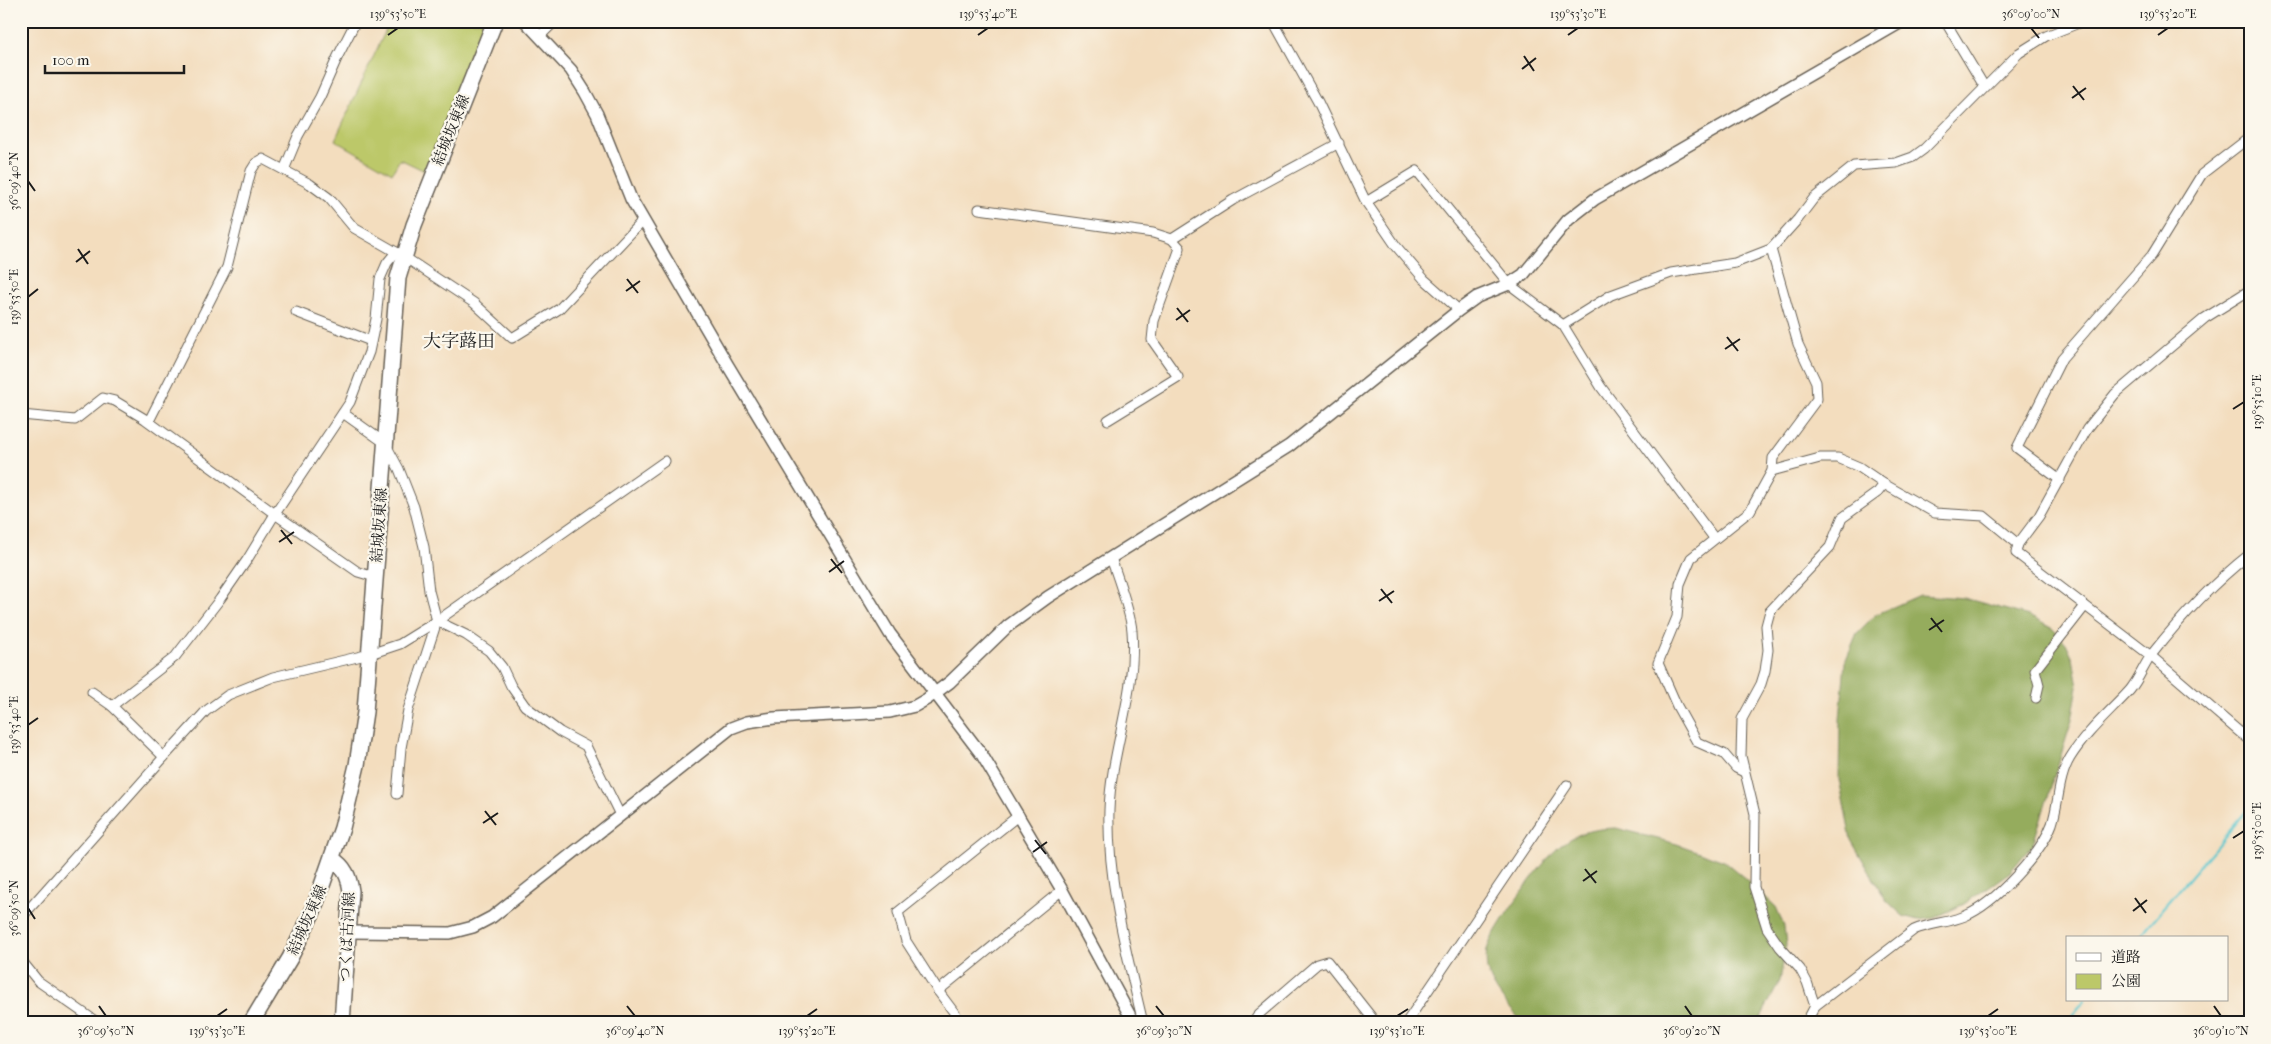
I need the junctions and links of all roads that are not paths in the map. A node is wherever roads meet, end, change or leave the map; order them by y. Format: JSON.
{"nodes":[{"id":1,"x":356,"y":21,"type":"edge"},
{"id":2,"x":495,"y":21,"type":"edge"},
{"id":3,"x":525,"y":21,"type":"edge"},
{"id":4,"x":555,"y":21,"type":"edge"},
{"id":5,"x":1273,"y":21,"type":"edge"},
{"id":6,"x":1903,"y":21,"type":"edge"},
{"id":7,"x":1945,"y":21,"type":"edge"},
{"id":8,"x":2084,"y":21,"type":"edge"},
{"id":9,"x":540,"y":36,"type":"junction"},
{"id":10,"x":1984,"y":86,"type":"junction"},
{"id":11,"x":2250,"y":137,"type":"edge"},
{"id":12,"x":1339,"y":143,"type":"junction"},
{"id":13,"x":284,"y":170,"type":"junction"},
{"id":14,"x":1366,"y":202,"type":"junction"},
{"id":15,"x":979,"y":210,"type":"dead end"},
{"id":16,"x":643,"y":220,"type":"junction"},
{"id":17,"x":1172,"y":239,"type":"junction"},
{"id":18,"x":1771,"y":249,"type":"junction"},
{"id":19,"x":400,"y":254,"type":"junction"},
{"id":20,"x":1509,"y":284,"type":"junction"},
{"id":21,"x":2250,"y":290,"type":"edge"},
{"id":22,"x":1459,"y":310,"type":"junction"},
{"id":23,"x":296,"y":312,"type":"dead end"},
{"id":24,"x":1562,"y":325,"type":"junction"},
{"id":25,"x":371,"y":341,"type":"junction"},
{"id":26,"x":343,"y":413,"type":"junction"},
{"id":27,"x":21,"y":415,"type":"edge"},
{"id":28,"x":1108,"y":420,"type":"dead end"},
{"id":29,"x":149,"y":421,"type":"junction"},
{"id":30,"x":385,"y":444,"type":"junction"},
{"id":31,"x":665,"y":461,"type":"dead end"},
{"id":32,"x":1772,"y":471,"type":"junction"},
{"id":33,"x":2060,"y":480,"type":"junction"},
{"id":34,"x":1884,"y":484,"type":"junction"},
{"id":35,"x":275,"y":514,"type":"junction"},
{"id":36,"x":1714,"y":538,"type":"junction"},
{"id":37,"x":2018,"y":544,"type":"junction"},
{"id":38,"x":2250,"y":554,"type":"edge"},
{"id":39,"x":1111,"y":558,"type":"junction"},
{"id":40,"x":375,"y":577,"type":"junction"},
{"id":41,"x":2085,"y":606,"type":"junction"},
{"id":42,"x":437,"y":621,"type":"junction"},
{"id":43,"x":370,"y":654,"type":"junction"},
{"id":44,"x":2151,"y":656,"type":"junction"},
{"id":45,"x":92,"y":692,"type":"dead end"},
{"id":46,"x":935,"y":694,"type":"junction"},
{"id":47,"x":2036,"y":698,"type":"dead end"},
{"id":48,"x":112,"y":706,"type":"junction"},
{"id":49,"x":2250,"y":740,"type":"edge"},
{"id":50,"x":164,"y":757,"type":"junction"},
{"id":51,"x":1744,"y":772,"type":"junction"},
{"id":52,"x":1567,"y":785,"type":"dead end"},
{"id":53,"x":397,"y":794,"type":"dead end"},
{"id":54,"x":620,"y":815,"type":"junction"},
{"id":55,"x":1019,"y":815,"type":"junction"},
{"id":56,"x":332,"y":859,"type":"junction"},
{"id":57,"x":1062,"y":890,"type":"junction"},
{"id":58,"x":21,"y":918,"type":"edge"},
{"id":59,"x":349,"y":932,"type":"junction"},
{"id":60,"x":21,"y":960,"type":"edge"},
{"id":61,"x":938,"y":991,"type":"junction"},
{"id":62,"x":1815,"y":1006,"type":"junction"},
{"id":63,"x":98,"y":1023,"type":"edge"},
{"id":64,"x":251,"y":1023,"type":"edge"},
{"id":65,"x":342,"y":1023,"type":"edge"},
{"id":66,"x":962,"y":1023,"type":"edge"},
{"id":67,"x":1134,"y":1023,"type":"edge"},
{"id":68,"x":1143,"y":1023,"type":"edge"},
{"id":69,"x":1253,"y":1023,"type":"edge"},
{"id":70,"x":1376,"y":1023,"type":"edge"},
{"id":71,"x":1406,"y":1023,"type":"edge"},
{"id":72,"x":1806,"y":1023,"type":"edge"}],
"edges":[{"from":1,"to":13,"type":"street"},
{"from":2,"to":19,"type":"main road","name":"結城坂東線"},
{"from":3,"to":9,"type":"street"},
{"from":4,"to":9,"type":"street"},
{"from":5,"to":12,"type":"street"},
{"from":6,"to":20,"type":"street"},
{"from":7,"to":10,"type":"street"},
{"from":8,"to":10,"type":"street"},
{"from":9,"to":16,"type":"street"},
{"from":10,"to":18,"type":"street"},
{"from":11,"to":33,"type":"street"},
{"from":12,"to":14,"type":"street"},
{"from":12,"to":17,"type":"street"},
{"from":13,"to":19,"type":"street"},
{"from":13,"to":29,"type":"street"},
{"from":14,"to":20,"type":"street"},
{"from":14,"to":22,"type":"street"},
{"from":15,"to":17,"type":"street"},
{"from":16,"to":19,"type":"street"},
{"from":16,"to":46,"type":"street"},
{"from":17,"to":28,"type":"street"},
{"from":18,"to":24,"type":"street"},
{"from":18,"to":32,"type":"street"},
{"from":19,"to":25,"type":"street"},
{"from":19,"to":30,"type":"main road","name":"結城坂東線"},
{"from":20,"to":22,"type":"street"},
{"from":20,"to":24,"type":"street"},
{"from":21,"to":33,"type":"street"},
{"from":22,"to":39,"type":"street"},
{"from":23,"to":25,"type":"street"},
{"from":24,"to":36,"type":"street"},
{"from":25,"to":26,"type":"street"},
{"from":26,"to":30,"type":"street"},
{"from":26,"to":35,"type":"street"},
{"from":27,"to":29,"type":"street"},
{"from":29,"to":35,"type":"street"},
{"from":30,"to":40,"type":"main road","name":"結城坂東線"},
{"from":30,"to":42,"type":"street"},
{"from":31,"to":42,"type":"street"},
{"from":32,"to":34,"type":"street"},
{"from":32,"to":36,"type":"street"},
{"from":33,"to":37,"type":"street"},
{"from":34,"to":37,"type":"street"},
{"from":34,"to":51,"type":"street"},
{"from":35,"to":40,"type":"street"},
{"from":35,"to":48,"type":"street"},
{"from":36,"to":51,"type":"street"},
{"from":37,"to":41,"type":"street"},
{"from":38,"to":44,"type":"street"},
{"from":39,"to":46,"type":"street"},
{"from":39,"to":68,"type":"street"},
{"from":40,"to":43,"type":"main road","name":"結城坂東線"},
{"from":41,"to":44,"type":"street"},
{"from":41,"to":47,"type":"street"},
{"from":42,"to":43,"type":"street"},
{"from":42,"to":53,"type":"street"},
{"from":42,"to":54,"type":"street"},
{"from":43,"to":50,"type":"street"},
{"from":43,"to":56,"type":"main road","name":"結城坂東線"},
{"from":44,"to":49,"type":"street"},
{"from":44,"to":62,"type":"street"},
{"from":45,"to":48,"type":"street"},
{"from":46,"to":54,"type":"street"},
{"from":46,"to":55,"type":"street"},
{"from":48,"to":50,"type":"street"},
{"from":50,"to":58,"type":"street"},
{"from":51,"to":62,"type":"street"},
{"from":52,"to":71,"type":"street"},
{"from":54,"to":59,"type":"street"},
{"from":55,"to":57,"type":"street"},
{"from":55,"to":61,"type":"street"},
{"from":56,"to":59,"type":"main road","name":"つくば古河線"},
{"from":56,"to":64,"type":"main road","name":"結城坂東線"},
{"from":57,"to":61,"type":"street"},
{"from":57,"to":67,"type":"street"},
{"from":59,"to":65,"type":"main road","name":"つくば古河線"},
{"from":60,"to":63,"type":"street"},
{"from":61,"to":66,"type":"street"},
{"from":62,"to":72,"type":"street"},
{"from":69,"to":70,"type":"street"}]}
